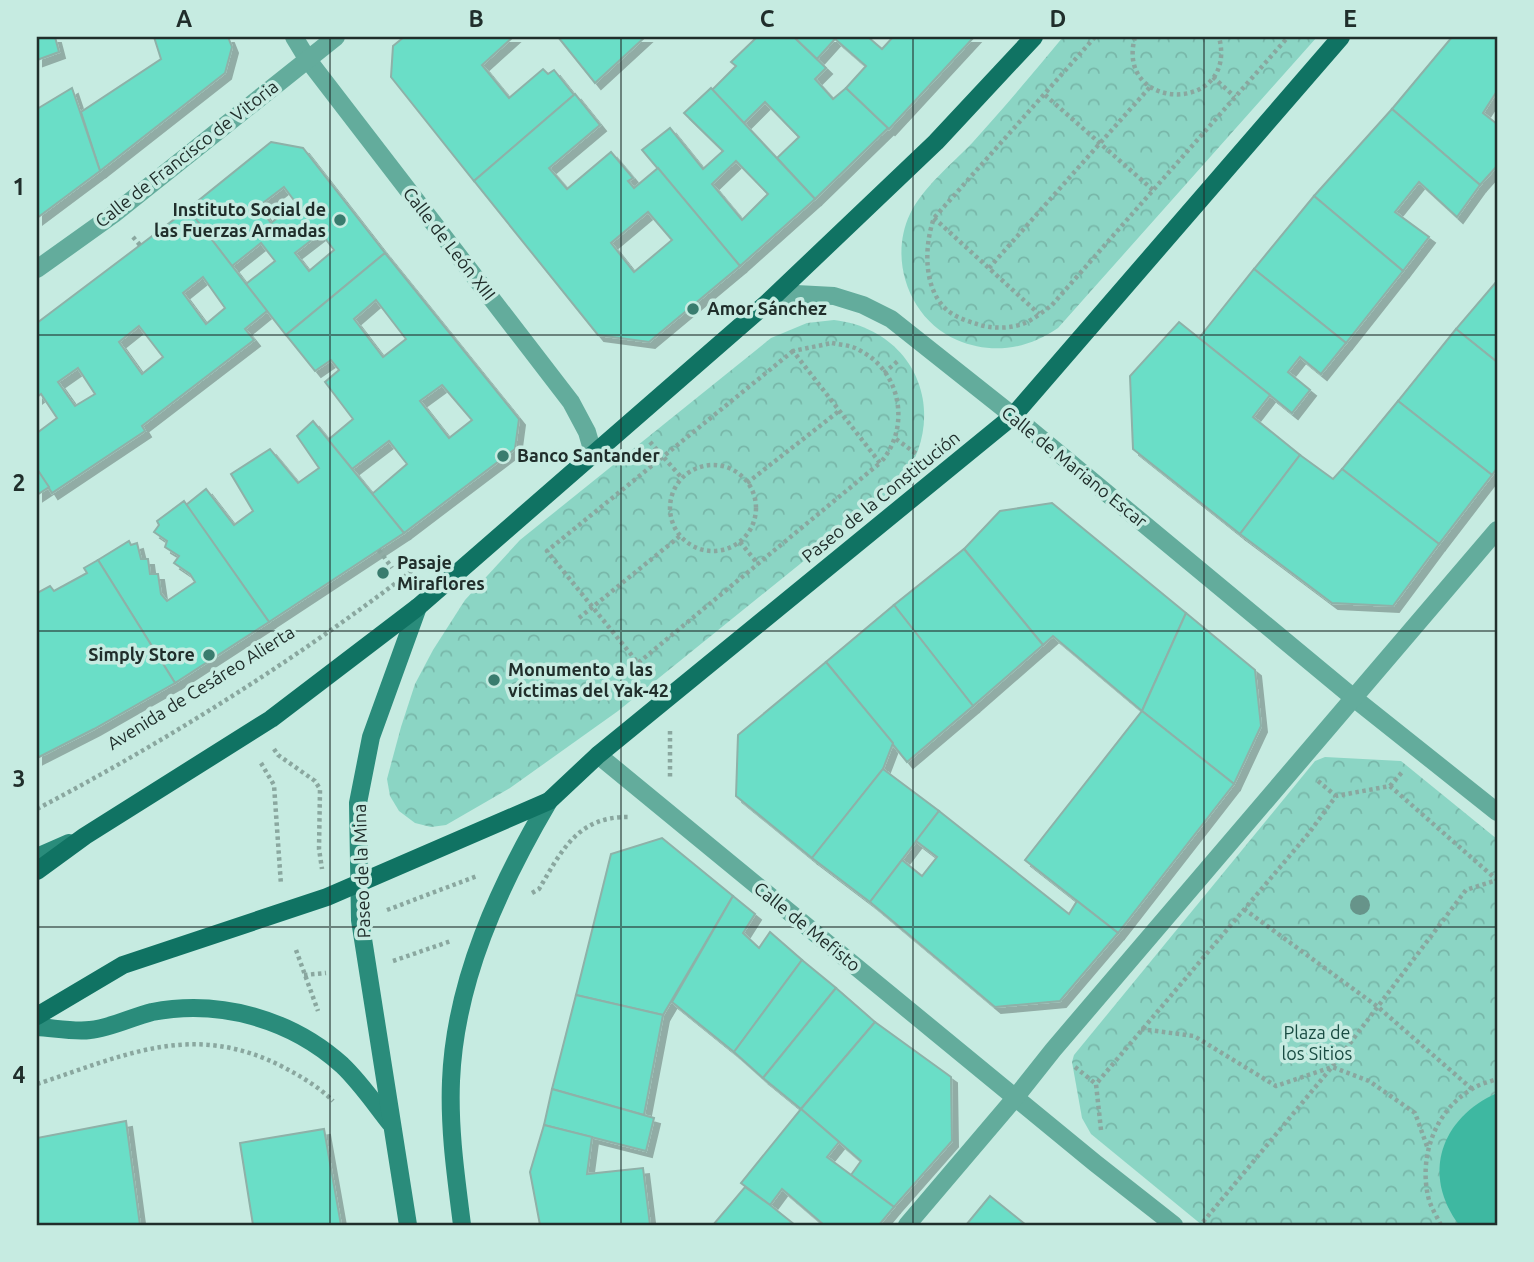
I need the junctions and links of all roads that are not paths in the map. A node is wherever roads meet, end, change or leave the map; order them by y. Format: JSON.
{"nodes":[{"id":1,"x":294,"y":37,"type":"edge"},
{"id":2,"x":336,"y":37,"type":"edge"},
{"id":3,"x":1034,"y":37,"type":"edge"},
{"id":4,"x":1341,"y":37,"type":"edge"},
{"id":5,"x":308,"y":60,"type":"junction"},
{"id":6,"x":37,"y":269,"type":"edge"},
{"id":7,"x":768,"y":302,"type":"junction"},
{"id":8,"x":1013,"y":416,"type":"junction"},
{"id":9,"x":594,"y":456,"type":"junction"},
{"id":10,"x":1497,"y":530,"type":"edge"},
{"id":11,"x":418,"y":607,"type":"junction"},
{"id":12,"x":1355,"y":699,"type":"junction"},
{"id":13,"x":598,"y":755,"type":"junction"},
{"id":14,"x":549,"y":801,"type":"junction"},
{"id":15,"x":1497,"y":812,"type":"edge"},
{"id":16,"x":85,"y":836,"type":"junction"},
{"id":17,"x":37,"y":857,"type":"edge"},
{"id":18,"x":37,"y":871,"type":"edge"},
{"id":19,"x":360,"y":884,"type":"junction"},
{"id":20,"x":37,"y":1016,"type":"edge"},
{"id":21,"x":37,"y":1027,"type":"edge"},
{"id":22,"x":1016,"y":1098,"type":"junction"},
{"id":23,"x":392,"y":1126,"type":"junction"},
{"id":24,"x":408,"y":1225,"type":"edge"},
{"id":25,"x":461,"y":1225,"type":"edge"},
{"id":26,"x":907,"y":1225,"type":"edge"},
{"id":27,"x":1174,"y":1225,"type":"edge"}],
"edges":[{"from":1,"to":5,"type":"street","name":"Calle de León XIII"},
{"from":2,"to":5,"type":"street","name":"Calle de Francisco de Vitoria"},
{"from":3,"to":7,"type":"main road"},
{"from":4,"to":8,"type":"main road","name":"Paseo de la Constitución"},
{"from":5,"to":6,"type":"street","name":"Calle de Francisco de Vitoria"},
{"from":5,"to":9,"type":"street","name":"Calle de León XIII"},
{"from":7,"to":8,"type":"street","name":"Calle de Mariano Escar"},
{"from":7,"to":9,"type":"main road"},
{"from":8,"to":12,"type":"street","name":"Calle de Mariano Escar"},
{"from":8,"to":13,"type":"main road","name":"Paseo de la Constitución"},
{"from":9,"to":11,"type":"main road"},
{"from":10,"to":12,"type":"street"},
{"from":11,"to":16,"type":"main road"},
{"from":11,"to":19,"type":"main road","name":"Paseo de la Mina"},
{"from":12,"to":15,"type":"street"},
{"from":12,"to":22,"type":"street"},
{"from":13,"to":14,"type":"main road","name":"Paseo de la Constitución"},
{"from":13,"to":22,"type":"street","name":"Calle de Mefisto"},
{"from":14,"to":19,"type":"main road","name":"Paseo de la Constitución"},
{"from":14,"to":25,"type":"main road"},
{"from":16,"to":17,"type":"main road"},
{"from":16,"to":18,"type":"main road"},
{"from":19,"to":20,"type":"main road"},
{"from":19,"to":23,"type":"main road","name":"Paseo de la Mina"},
{"from":21,"to":23,"type":"main road"},
{"from":22,"to":26,"type":"street"},
{"from":22,"to":27,"type":"street"},
{"from":23,"to":24,"type":"main road","name":"Paseo de la Mina"}]}
